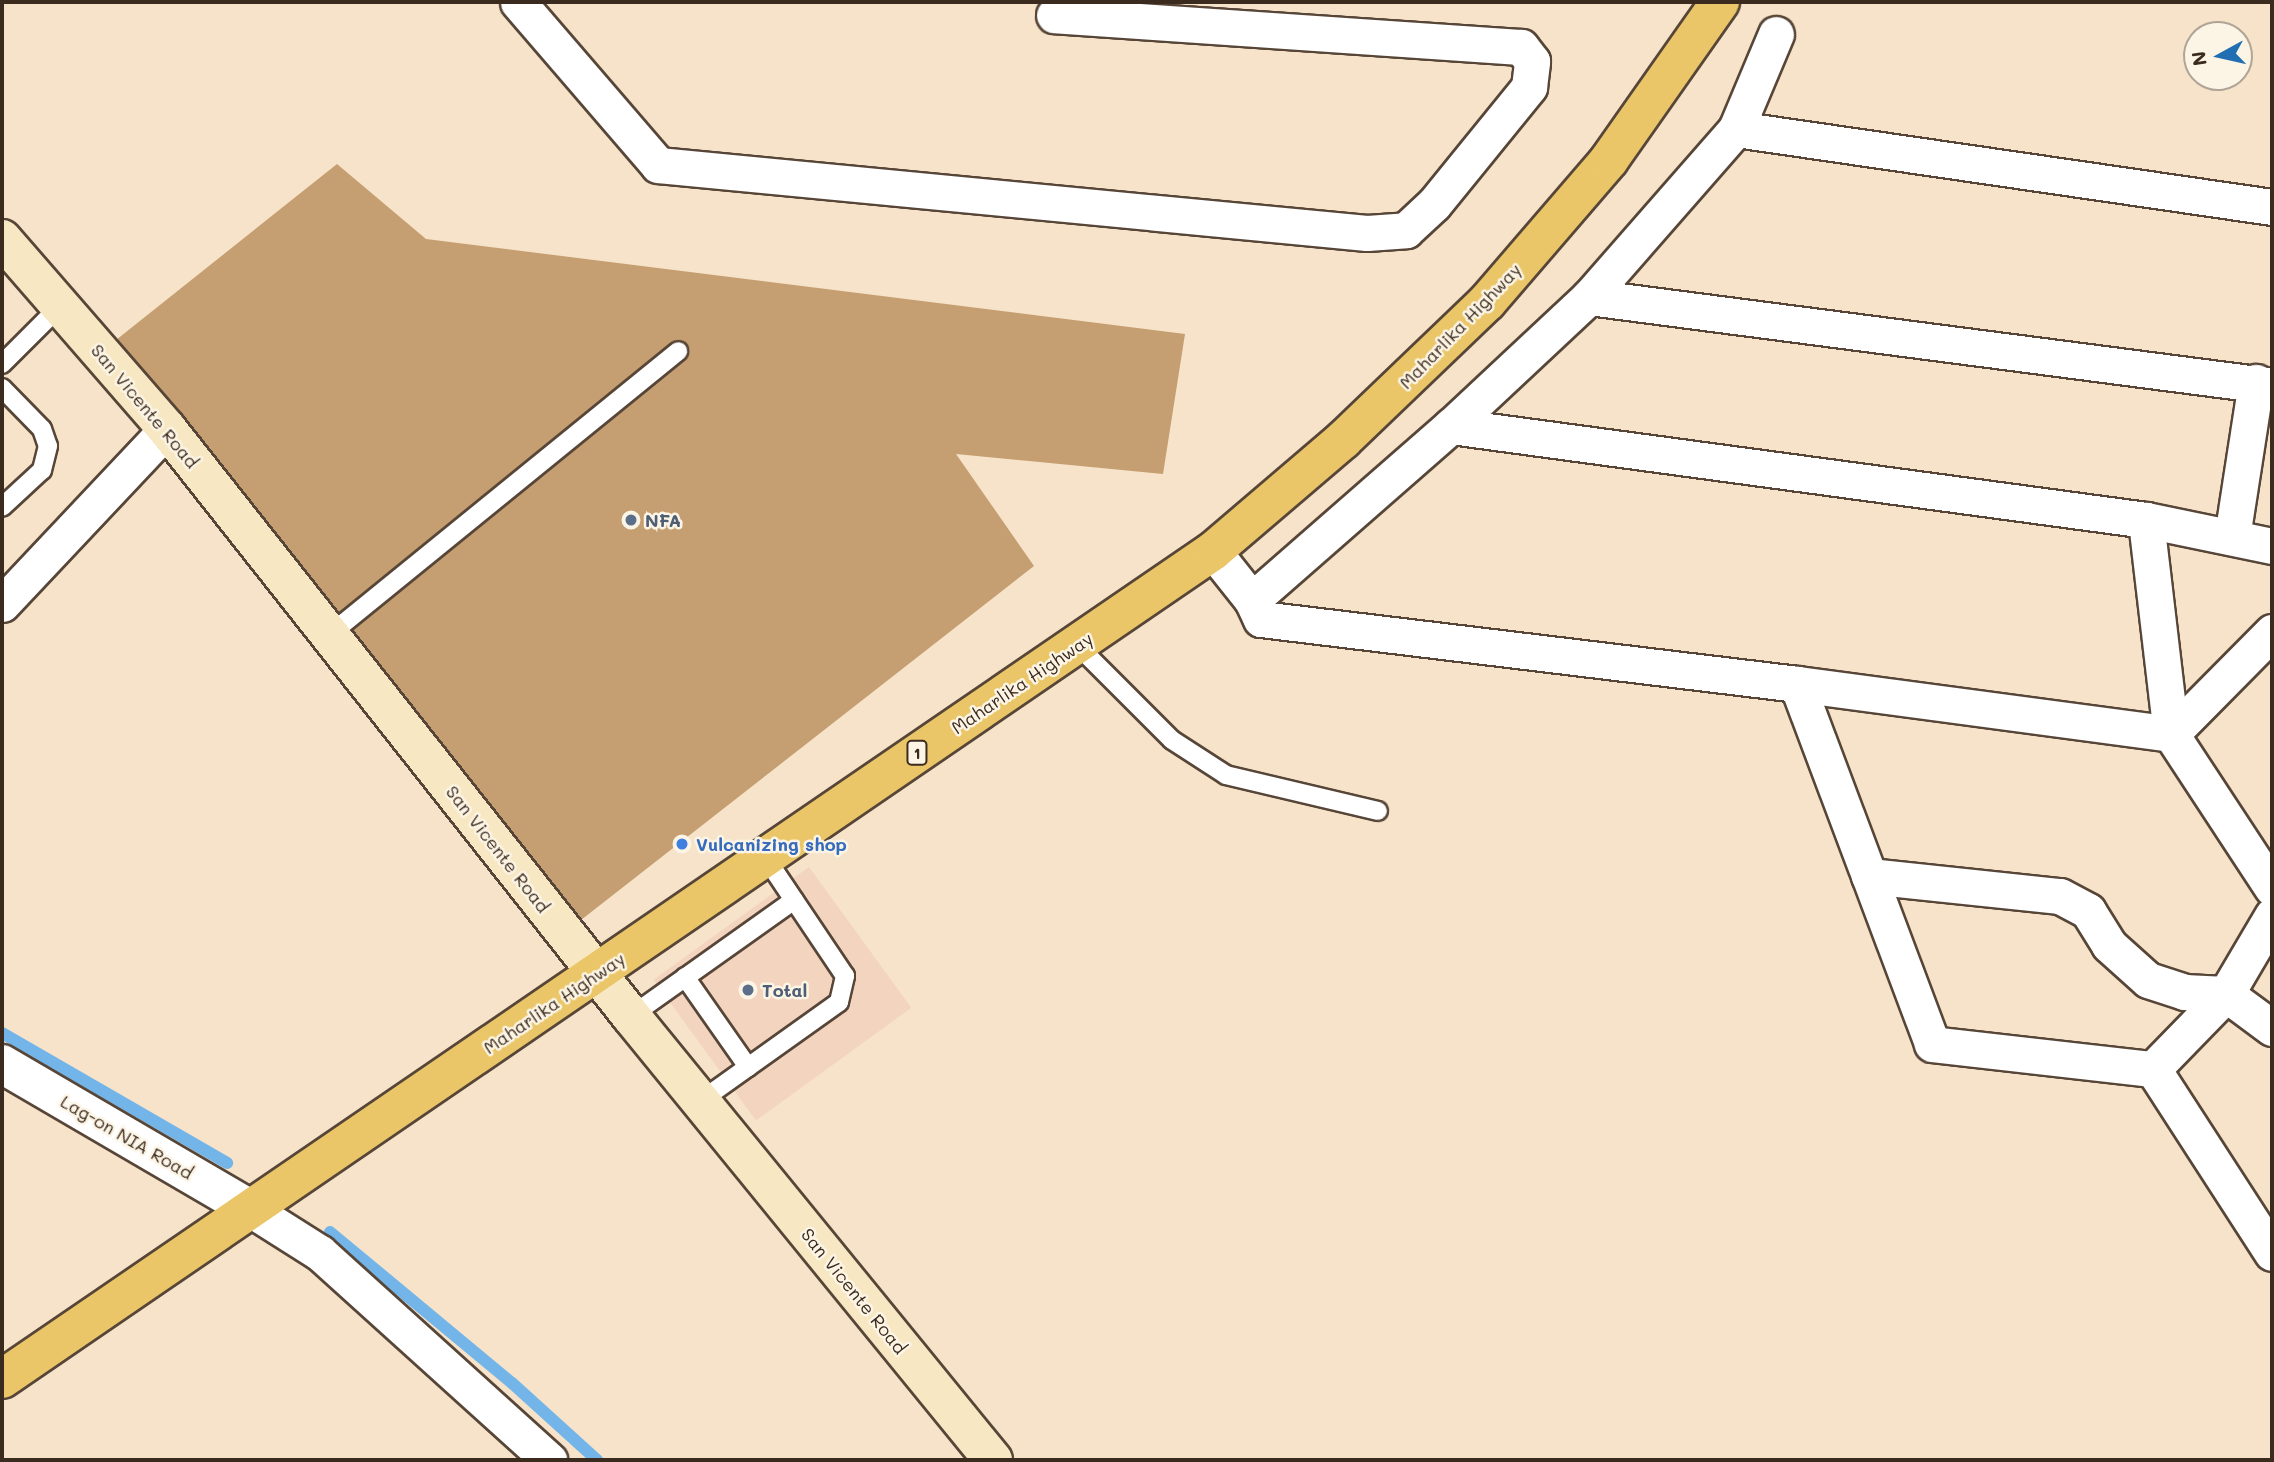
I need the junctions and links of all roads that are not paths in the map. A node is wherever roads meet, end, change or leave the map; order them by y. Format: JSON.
{"nodes":[{"id":1,"x":518,"y":2,"type":"edge"},
{"id":2,"x":1720,"y":2,"type":"edge"},
{"id":3,"x":1054,"y":15,"type":"dead end"},
{"id":4,"x":1776,"y":34,"type":"dead end"},
{"id":5,"x":1736,"y":129,"type":"junction"},
{"id":6,"x":2272,"y":207,"type":"edge"},
{"id":7,"x":2,"y":239,"type":"edge"},
{"id":8,"x":1589,"y":298,"type":"junction"},
{"id":9,"x":60,"y":306,"type":"junction"},
{"id":10,"x":678,"y":351,"type":"dead end"},
{"id":11,"x":2,"y":364,"type":"edge"},
{"id":12,"x":2264,"y":384,"type":"edge"},
{"id":13,"x":2,"y":388,"type":"edge"},
{"id":14,"x":1451,"y":426,"type":"junction"},
{"id":15,"x":167,"y":429,"type":"junction"},
{"id":16,"x":2,"y":507,"type":"edge"},
{"id":17,"x":2146,"y":520,"type":"junction"},
{"id":18,"x":2232,"y":537,"type":"junction"},
{"id":19,"x":2272,"y":545,"type":"edge"},
{"id":20,"x":1213,"y":551,"type":"junction"},
{"id":21,"x":1252,"y":600,"type":"junction"},
{"id":22,"x":2,"y":604,"type":"edge"},
{"id":23,"x":2272,"y":632,"type":"edge"},
{"id":24,"x":329,"y":635,"type":"junction"},
{"id":25,"x":1077,"y":645,"type":"junction"},
{"id":26,"x":1797,"y":684,"type":"junction"},
{"id":27,"x":2171,"y":734,"type":"junction"},
{"id":28,"x":1378,"y":811,"type":"dead end"},
{"id":29,"x":765,"y":857,"type":"junction"},
{"id":30,"x":1869,"y":876,"type":"junction"},
{"id":31,"x":2272,"y":888,"type":"edge"},
{"id":32,"x":794,"y":900,"type":"junction"},
{"id":33,"x":2272,"y":916,"type":"edge"},
{"id":34,"x":597,"y":973,"type":"junction"},
{"id":35,"x":685,"y":977,"type":"junction"},
{"id":36,"x":2226,"y":994,"type":"junction"},
{"id":37,"x":631,"y":1016,"type":"junction"},
{"id":38,"x":2272,"y":1028,"type":"edge"},
{"id":39,"x":2,"y":1063,"type":"edge"},
{"id":40,"x":748,"y":1067,"type":"junction"},
{"id":41,"x":2153,"y":1069,"type":"junction"},
{"id":42,"x":699,"y":1102,"type":"junction"},
{"id":43,"x":252,"y":1210,"type":"junction"},
{"id":44,"x":2272,"y":1253,"type":"edge"},
{"id":45,"x":2,"y":1379,"type":"edge"},
{"id":46,"x":549,"y":1460,"type":"edge"},
{"id":47,"x":993,"y":1460,"type":"edge"}],
"edges":[{"from":1,"to":3,"type":"street"},
{"from":2,"to":20,"type":"highway","name":"Maharlika Highway","number":"1"},
{"from":4,"to":5,"type":"street"},
{"from":5,"to":6,"type":"street"},
{"from":5,"to":8,"type":"street"},
{"from":7,"to":9,"type":"main road","name":"San Vicente Road"},
{"from":8,"to":12,"type":"street"},
{"from":8,"to":14,"type":"street"},
{"from":9,"to":11,"type":"lane"},
{"from":9,"to":15,"type":"main road","name":"San Vicente Road"},
{"from":10,"to":24,"type":"lane"},
{"from":12,"to":18,"type":"street"},
{"from":13,"to":16,"type":"lane"},
{"from":14,"to":17,"type":"street"},
{"from":14,"to":21,"type":"street"},
{"from":15,"to":22,"type":"street"},
{"from":15,"to":24,"type":"main road","name":"San Vicente Road"},
{"from":17,"to":18,"type":"street"},
{"from":17,"to":27,"type":"street"},
{"from":18,"to":19,"type":"street"},
{"from":20,"to":21,"type":"street"},
{"from":20,"to":25,"type":"highway","name":"Maharlika Highway","number":"1"},
{"from":21,"to":26,"type":"street"},
{"from":23,"to":27,"type":"street"},
{"from":24,"to":34,"type":"main road","name":"San Vicente Road"},
{"from":25,"to":28,"type":"lane"},
{"from":25,"to":29,"type":"highway","name":"Maharlika Highway","number":"1"},
{"from":26,"to":27,"type":"street"},
{"from":26,"to":30,"type":"street"},
{"from":27,"to":31,"type":"street"},
{"from":29,"to":32,"type":"lane"},
{"from":29,"to":34,"type":"highway","name":"Maharlika Highway","number":"1"},
{"from":30,"to":36,"type":"street"},
{"from":30,"to":41,"type":"street"},
{"from":32,"to":35,"type":"lane"},
{"from":32,"to":40,"type":"lane"},
{"from":33,"to":36,"type":"street"},
{"from":34,"to":37,"type":"main road","name":"San Vicente Road"},
{"from":34,"to":43,"type":"highway","name":"Maharlika Highway","number":"1"},
{"from":35,"to":37,"type":"lane"},
{"from":35,"to":40,"type":"lane"},
{"from":36,"to":38,"type":"street"},
{"from":36,"to":41,"type":"street"},
{"from":37,"to":42,"type":"main road","name":"San Vicente Road"},
{"from":39,"to":43,"type":"street","name":"Lag-on NIA Road"},
{"from":40,"to":42,"type":"lane"},
{"from":41,"to":44,"type":"street"},
{"from":42,"to":47,"type":"main road","name":"San Vicente Road"},
{"from":43,"to":45,"type":"highway","name":"Maharlika Highway","number":"1"},
{"from":43,"to":46,"type":"street"}]}
